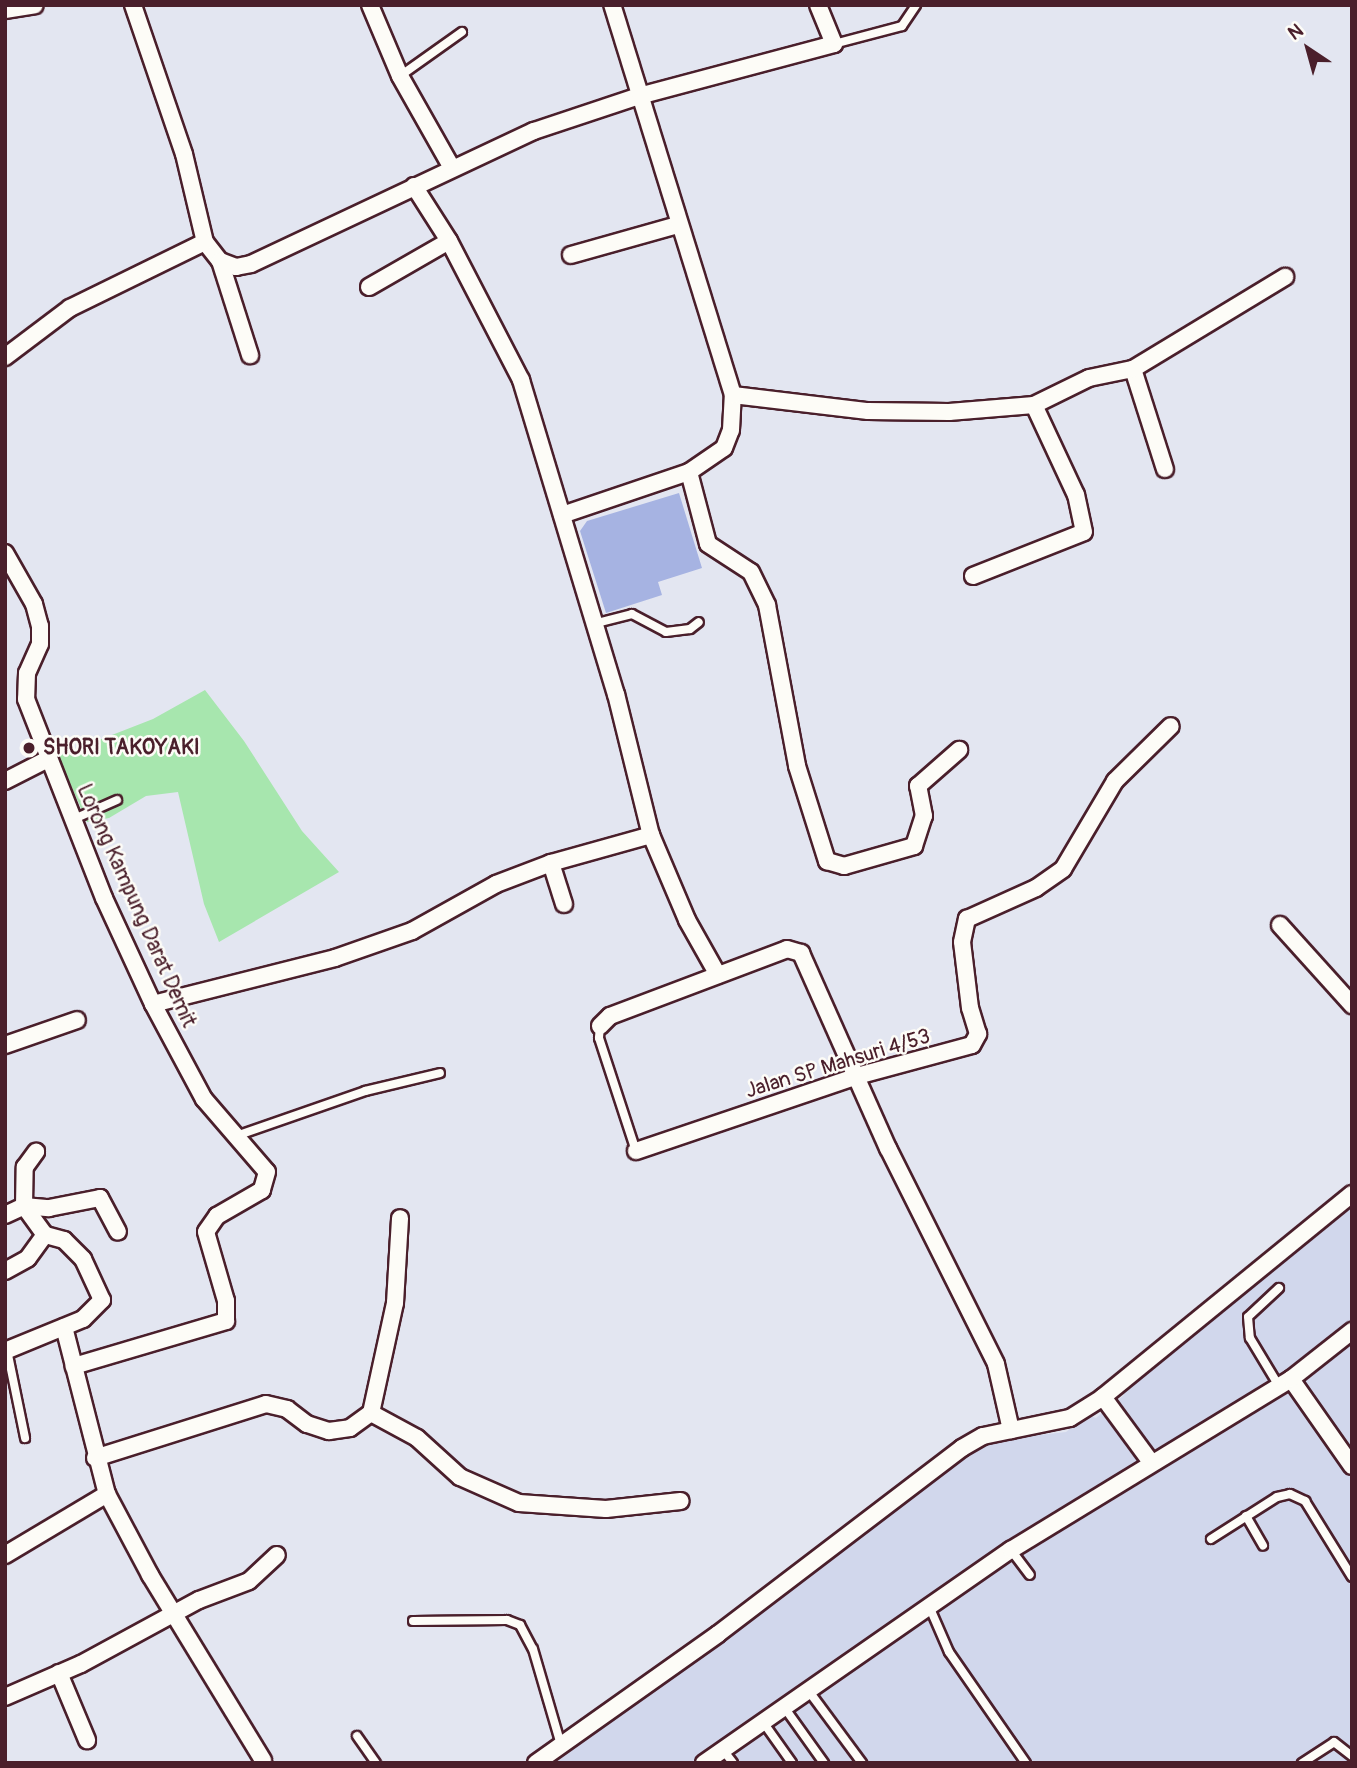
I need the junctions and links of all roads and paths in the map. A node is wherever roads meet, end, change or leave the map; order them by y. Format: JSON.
{"nodes":[{"id":1,"x":35,"y":5,"type":"edge"},
{"id":2,"x":133,"y":5,"type":"edge"},
{"id":3,"x":370,"y":5,"type":"edge"},
{"id":4,"x":612,"y":5,"type":"edge"},
{"id":5,"x":818,"y":5,"type":"edge"},
{"id":6,"x":916,"y":5,"type":"edge"},
{"id":7,"x":5,"y":10,"type":"edge"},
{"id":8,"x":463,"y":32,"type":"dead end"},
{"id":9,"x":834,"y":44,"type":"junction"},
{"id":10,"x":400,"y":76,"type":"junction"},
{"id":11,"x":639,"y":96,"type":"junction"},
{"id":12,"x":452,"y":168,"type":"junction"},
{"id":13,"x":414,"y":186,"type":"junction"},
{"id":14,"x":678,"y":225,"type":"junction"},
{"id":15,"x":449,"y":241,"type":"junction"},
{"id":16,"x":205,"y":242,"type":"junction"},
{"id":17,"x":571,"y":255,"type":"dead end"},
{"id":18,"x":220,"y":261,"type":"junction"},
{"id":19,"x":1285,"y":277,"type":"dead end"},
{"id":20,"x":369,"y":287,"type":"dead end"},
{"id":21,"x":250,"y":355,"type":"dead end"},
{"id":22,"x":5,"y":356,"type":"edge"},
{"id":23,"x":1133,"y":369,"type":"junction"},
{"id":24,"x":733,"y":395,"type":"junction"},
{"id":25,"x":1034,"y":405,"type":"junction"},
{"id":26,"x":1165,"y":469,"type":"dead end"},
{"id":27,"x":689,"y":472,"type":"junction"},
{"id":28,"x":562,"y":515,"type":"junction"},
{"id":29,"x":5,"y":553,"type":"edge"},
{"id":30,"x":973,"y":576,"type":"dead end"},
{"id":31,"x":699,"y":622,"type":"dead end"},
{"id":32,"x":593,"y":624,"type":"junction"},
{"id":33,"x":1171,"y":726,"type":"dead end"},
{"id":34,"x":959,"y":750,"type":"dead end"},
{"id":35,"x":48,"y":759,"type":"junction"},
{"id":36,"x":5,"y":781,"type":"edge"},
{"id":37,"x":117,"y":800,"type":"dead end"},
{"id":38,"x":74,"y":819,"type":"junction"},
{"id":39,"x":651,"y":835,"type":"junction"},
{"id":40,"x":551,"y":863,"type":"junction"},
{"id":41,"x":564,"y":904,"type":"dead end"},
{"id":42,"x":1280,"y":925,"type":"dead end"},
{"id":43,"x":718,"y":975,"type":"junction"},
{"id":44,"x":153,"y":1004,"type":"junction"},
{"id":45,"x":1352,"y":1005,"type":"edge"},
{"id":46,"x":77,"y":1020,"type":"dead end"},
{"id":47,"x":600,"y":1026,"type":"joint"},
{"id":48,"x":5,"y":1045,"type":"edge"},
{"id":49,"x":440,"y":1073,"type":"dead end"},
{"id":50,"x":857,"y":1076,"type":"junction"},
{"id":51,"x":236,"y":1136,"type":"junction"},
{"id":52,"x":636,"y":1151,"type":"joint"},
{"id":53,"x":36,"y":1152,"type":"dead end"},
{"id":54,"x":1352,"y":1194,"type":"edge"},
{"id":55,"x":24,"y":1206,"type":"junction"},
{"id":56,"x":5,"y":1215,"type":"edge"},
{"id":57,"x":400,"y":1218,"type":"dead end"},
{"id":58,"x":118,"y":1232,"type":"dead end"},
{"id":59,"x":45,"y":1235,"type":"junction"},
{"id":60,"x":5,"y":1270,"type":"edge"},
{"id":61,"x":1279,"y":1287,"type":"dead end"},
{"id":62,"x":64,"y":1327,"type":"junction"},
{"id":63,"x":1352,"y":1331,"type":"edge"},
{"id":64,"x":6,"y":1351,"type":"edge"},
{"id":65,"x":74,"y":1366,"type":"junction"},
{"id":66,"x":1285,"y":1382,"type":"junction"},
{"id":67,"x":1103,"y":1397,"type":"junction"},
{"id":68,"x":371,"y":1413,"type":"junction"},
{"id":69,"x":1012,"y":1430,"type":"junction"},
{"id":70,"x":25,"y":1438,"type":"dead end"},
{"id":71,"x":95,"y":1458,"type":"junction"},
{"id":72,"x":1151,"y":1462,"type":"junction"},
{"id":73,"x":1352,"y":1466,"type":"edge"},
{"id":74,"x":107,"y":1494,"type":"junction"},
{"id":75,"x":681,"y":1500,"type":"dead end"},
{"id":76,"x":1246,"y":1516,"type":"junction"},
{"id":77,"x":1211,"y":1539,"type":"dead end"},
{"id":78,"x":1263,"y":1545,"type":"dead end"},
{"id":79,"x":1011,"y":1549,"type":"junction"},
{"id":80,"x":5,"y":1555,"type":"edge"},
{"id":81,"x":277,"y":1555,"type":"dead end"},
{"id":82,"x":1348,"y":1562,"type":"edge"},
{"id":83,"x":1030,"y":1575,"type":"dead end"},
{"id":84,"x":1352,"y":1577,"type":"edge"},
{"id":85,"x":929,"y":1606,"type":"junction"},
{"id":86,"x":173,"y":1613,"type":"junction"},
{"id":87,"x":413,"y":1621,"type":"dead end"},
{"id":88,"x":60,"y":1673,"type":"junction"},
{"id":89,"x":808,"y":1690,"type":"junction"},
{"id":90,"x":5,"y":1697,"type":"edge"},
{"id":91,"x":784,"y":1707,"type":"junction"},
{"id":92,"x":763,"y":1722,"type":"junction"},
{"id":93,"x":357,"y":1736,"type":"dead end"},
{"id":94,"x":87,"y":1740,"type":"dead end"},
{"id":95,"x":561,"y":1745,"type":"junction"},
{"id":96,"x":728,"y":1756,"type":"edge"},
{"id":97,"x":1352,"y":1756,"type":"edge"},
{"id":98,"x":263,"y":1760,"type":"dead end"},
{"id":99,"x":376,"y":1763,"type":"edge"},
{"id":100,"x":536,"y":1763,"type":"edge"},
{"id":101,"x":704,"y":1763,"type":"edge"},
{"id":102,"x":792,"y":1763,"type":"edge"},
{"id":103,"x":824,"y":1763,"type":"edge"},
{"id":104,"x":862,"y":1763,"type":"edge"},
{"id":105,"x":1026,"y":1763,"type":"edge"},
{"id":106,"x":1302,"y":1763,"type":"edge"}],
"edges":[{"from":1,"to":7,"type":"street"},
{"from":2,"to":16,"type":"street"},
{"from":3,"to":10,"type":"street"},
{"from":4,"to":11,"type":"street"},
{"from":5,"to":9,"type":"street"},
{"from":6,"to":9,"type":"lane"},
{"from":8,"to":10,"type":"lane"},
{"from":9,"to":11,"type":"street"},
{"from":10,"to":12,"type":"street"},
{"from":11,"to":12,"type":"street"},
{"from":11,"to":14,"type":"street"},
{"from":12,"to":13,"type":"street"},
{"from":13,"to":15,"type":"street"},
{"from":13,"to":18,"type":"street"},
{"from":14,"to":17,"type":"street"},
{"from":14,"to":24,"type":"street"},
{"from":15,"to":20,"type":"street"},
{"from":15,"to":28,"type":"street"},
{"from":16,"to":18,"type":"street"},
{"from":16,"to":22,"type":"street"},
{"from":18,"to":21,"type":"street"},
{"from":19,"to":23,"type":"street"},
{"from":23,"to":25,"type":"street"},
{"from":23,"to":26,"type":"street"},
{"from":24,"to":25,"type":"street"},
{"from":24,"to":27,"type":"street"},
{"from":25,"to":30,"type":"street"},
{"from":27,"to":28,"type":"street"},
{"from":27,"to":34,"type":"street"},
{"from":28,"to":32,"type":"street"},
{"from":29,"to":35,"type":"street","name":"Lorong Kampung Darat Demit"},
{"from":31,"to":32,"type":"lane"},
{"from":32,"to":39,"type":"street"},
{"from":33,"to":50,"type":"street","name":"Jalan SP Mahsuri 4/53"},
{"from":35,"to":36,"type":"street"},
{"from":35,"to":38,"type":"street","name":"Lorong Kampung Darat Demit"},
{"from":37,"to":38,"type":"lane"},
{"from":38,"to":44,"type":"street","name":"Lorong Kampung Darat Demit"},
{"from":39,"to":40,"type":"street"},
{"from":39,"to":43,"type":"street"},
{"from":40,"to":41,"type":"street"},
{"from":40,"to":44,"type":"street"},
{"from":42,"to":45,"type":"street"},
{"from":43,"to":47,"type":"street"},
{"from":43,"to":50,"type":"street"},
{"from":44,"to":51,"type":"street","name":"Lorong Kampung Darat Demit"},
{"from":46,"to":48,"type":"street"},
{"from":47,"to":52,"type":"lane"},
{"from":49,"to":51,"type":"lane"},
{"from":50,"to":52,"type":"street","name":"Jalan SP Mahsuri 4/53"},
{"from":50,"to":69,"type":"street"},
{"from":51,"to":65,"type":"street","name":"Lorong Kampung Darat Demit"},
{"from":53,"to":55,"type":"street"},
{"from":54,"to":67,"type":"street"},
{"from":55,"to":56,"type":"street"},
{"from":55,"to":58,"type":"street"},
{"from":55,"to":59,"type":"street"},
{"from":57,"to":68,"type":"street"},
{"from":59,"to":60,"type":"street"},
{"from":59,"to":62,"type":"street"},
{"from":61,"to":66,"type":"lane"},
{"from":62,"to":64,"type":"street"},
{"from":62,"to":65,"type":"street"},
{"from":63,"to":66,"type":"street"},
{"from":64,"to":70,"type":"lane"},
{"from":65,"to":71,"type":"street"},
{"from":66,"to":72,"type":"street"},
{"from":66,"to":73,"type":"street"},
{"from":67,"to":69,"type":"street"},
{"from":67,"to":72,"type":"street"},
{"from":68,"to":71,"type":"street"},
{"from":68,"to":75,"type":"street"},
{"from":69,"to":95,"type":"street"},
{"from":71,"to":74,"type":"street"},
{"from":72,"to":79,"type":"street"},
{"from":74,"to":80,"type":"street"},
{"from":74,"to":86,"type":"street"},
{"from":76,"to":77,"type":"lane"},
{"from":76,"to":78,"type":"lane"},
{"from":76,"to":82,"type":"lane"},
{"from":79,"to":83,"type":"lane"},
{"from":79,"to":85,"type":"street"},
{"from":81,"to":86,"type":"street"},
{"from":82,"to":84,"type":"lane"},
{"from":85,"to":89,"type":"street"},
{"from":85,"to":105,"type":"lane"},
{"from":86,"to":88,"type":"street"},
{"from":86,"to":98,"type":"street"},
{"from":87,"to":95,"type":"lane"},
{"from":88,"to":90,"type":"street"},
{"from":88,"to":94,"type":"street"},
{"from":89,"to":91,"type":"street"},
{"from":89,"to":104,"type":"lane"},
{"from":91,"to":92,"type":"street"},
{"from":91,"to":103,"type":"lane"},
{"from":92,"to":96,"type":"street"},
{"from":92,"to":102,"type":"lane"},
{"from":93,"to":99,"type":"lane"},
{"from":95,"to":100,"type":"street"},
{"from":96,"to":101,"type":"street"},
{"from":97,"to":106,"type":"lane"}]}
